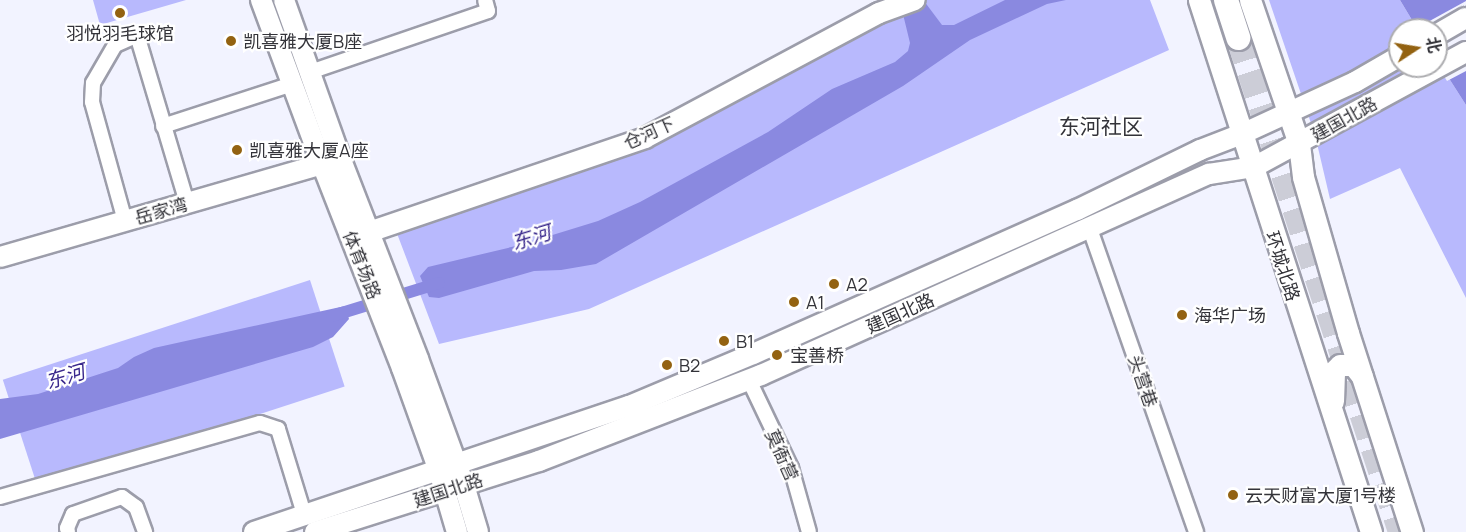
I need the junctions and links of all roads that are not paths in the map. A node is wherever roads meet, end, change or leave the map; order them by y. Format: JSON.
{"nodes":[{"id":1,"x":261,"y":0,"type":"edge"},
{"id":2,"x":284,"y":0,"type":"edge"},
{"id":3,"x":485,"y":0,"type":"edge"},
{"id":4,"x":915,"y":0,"type":"edge"},
{"id":5,"x":1199,"y":0,"type":"edge"},
{"id":6,"x":1226,"y":0,"type":"edge"},
{"id":7,"x":1250,"y":0,"type":"edge"},
{"id":8,"x":1466,"y":18,"type":"edge"},
{"id":9,"x":1448,"y":28,"type":"edge"},
{"id":10,"x":1238,"y":38,"type":"tunnel mouth"},
{"id":11,"x":1466,"y":52,"type":"edge"},
{"id":12,"x":1388,"y":63,"type":"edge"},
{"id":13,"x":310,"y":72,"type":"junction"},
{"id":14,"x":292,"y":84,"type":"junction"},
{"id":15,"x":1287,"y":112,"type":"junction"},
{"id":16,"x":163,"y":126,"type":"junction"},
{"id":17,"x":1242,"y":134,"type":"junction"},
{"id":18,"x":1299,"y":144,"type":"junction"},
{"id":19,"x":322,"y":164,"type":"junction"},
{"id":20,"x":1254,"y":167,"type":"junction"},
{"id":21,"x":187,"y":203,"type":"junction"},
{"id":22,"x":125,"y":221,"type":"junction"},
{"id":23,"x":1090,"y":229,"type":"junction"},
{"id":24,"x":369,"y":232,"type":"junction"},
{"id":25,"x":0,"y":257,"type":"edge"},
{"id":26,"x":370,"y":259,"type":"junction"},
{"id":27,"x":1362,"y":376,"type":"junction"},
{"id":28,"x":749,"y":380,"type":"junction"},
{"id":29,"x":1333,"y":417,"type":"junction"},
{"id":30,"x":447,"y":467,"type":"junction"},
{"id":31,"x":464,"y":485,"type":"junction"},
{"id":32,"x":445,"y":492,"type":"junction"},
{"id":33,"x":0,"y":497,"type":"edge"},
{"id":34,"x":304,"y":514,"type":"junction"},
{"id":35,"x":68,"y":532,"type":"edge"},
{"id":36,"x":144,"y":532,"type":"edge"},
{"id":37,"x":254,"y":532,"type":"edge"},
{"id":38,"x":315,"y":532,"type":"edge"},
{"id":39,"x":456,"y":532,"type":"edge"},
{"id":40,"x":478,"y":532,"type":"edge"},
{"id":41,"x":809,"y":532,"type":"edge"},
{"id":42,"x":1196,"y":532,"type":"edge"},
{"id":43,"x":1371,"y":532,"type":"edge"},
{"id":44,"x":1412,"y":532,"type":"edge"}],
"edges":[{"from":1,"to":14,"type":"main road","name":"体育场路"},
{"from":2,"to":13,"type":"main road","name":"体育场路"},
{"from":3,"to":13,"type":"street"},
{"from":4,"to":24,"type":"main road","name":"仓河下"},
{"from":5,"to":17,"type":"main road","name":"环城北路"},
{"from":6,"to":10,"type":"highway"},
{"from":7,"to":15,"type":"main road"},
{"from":8,"to":9,"type":"main road"},
{"from":11,"to":18,"type":"main road","name":"建国北路"},
{"from":12,"to":15,"type":"main road","name":"建国北路"},
{"from":13,"to":24,"type":"main road","name":"体育场路"},
{"from":14,"to":16,"type":"street"},
{"from":14,"to":19,"type":"main road","name":"体育场路"},
{"from":15,"to":17,"type":"main road","name":"建国北路"},
{"from":15,"to":18,"type":"main road"},
{"from":16,"to":21,"type":"street"},
{"from":16,"to":22,"type":"street"},
{"from":17,"to":20,"type":"main road","name":"环城北路"},
{"from":17,"to":30,"type":"main road","name":"建国北路"},
{"from":18,"to":20,"type":"main road","name":"建国北路"},
{"from":18,"to":27,"type":"main road"},
{"from":19,"to":21,"type":"main road","name":"岳家湾"},
{"from":19,"to":26,"type":"main road","name":"体育场路"},
{"from":20,"to":23,"type":"main road","name":"建国北路"},
{"from":20,"to":29,"type":"main road","name":"环城北路"},
{"from":21,"to":22,"type":"main road","name":"岳家湾"},
{"from":22,"to":25,"type":"main road","name":"岳家湾"},
{"from":23,"to":28,"type":"main road","name":"建国北路"},
{"from":23,"to":42,"type":"street","name":"头营巷"},
{"from":24,"to":26,"type":"main road","name":"体育场路"},
{"from":26,"to":30,"type":"main road","name":"体育场路"},
{"from":27,"to":29,"type":"main road"},
{"from":27,"to":44,"type":"main road"},
{"from":28,"to":31,"type":"main road","name":"建国北路"},
{"from":28,"to":41,"type":"street","name":"莫衙营"},
{"from":29,"to":43,"type":"main road","name":"环城北路"},
{"from":30,"to":31,"type":"main road","name":"体育场路"},
{"from":30,"to":32,"type":"main road","name":"体育场路"},
{"from":30,"to":34,"type":"main road","name":"建国北路"},
{"from":31,"to":32,"type":"main road","name":"建国北路"},
{"from":31,"to":40,"type":"main road","name":"体育场路"},
{"from":32,"to":38,"type":"main road","name":"建国北路"},
{"from":32,"to":39,"type":"main road","name":"体育场路"},
{"from":33,"to":34,"type":"street"},
{"from":34,"to":37,"type":"main road","name":"建国北路"},
{"from":35,"to":36,"type":"street"}]}
